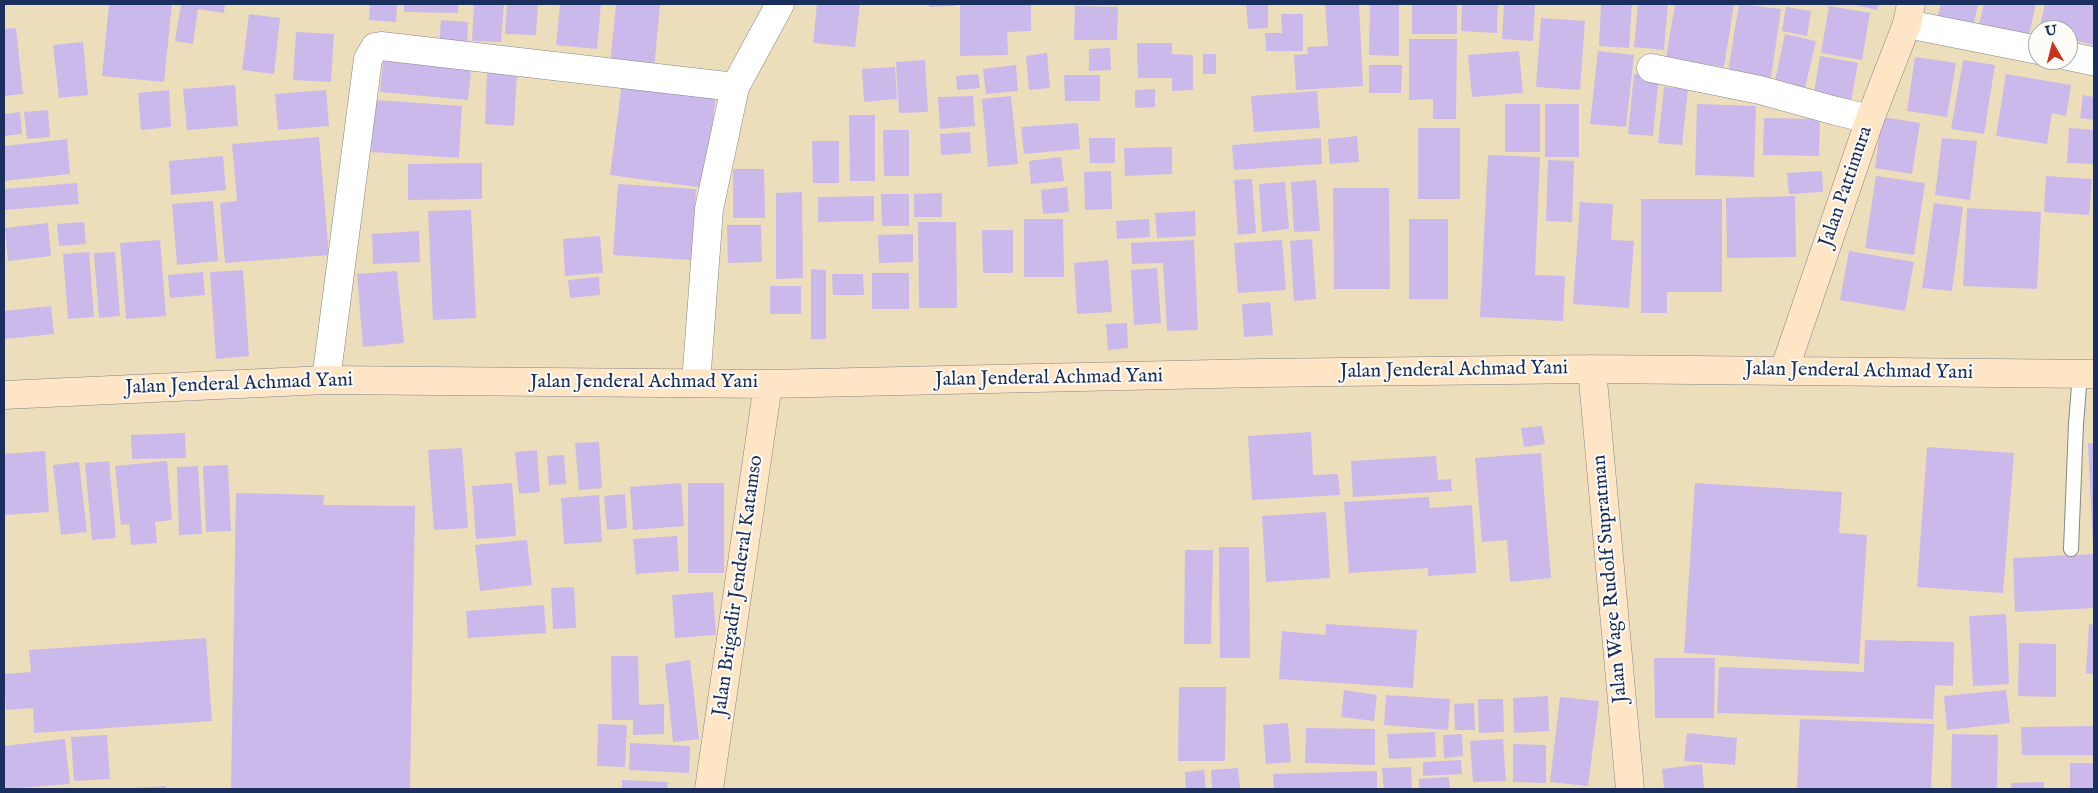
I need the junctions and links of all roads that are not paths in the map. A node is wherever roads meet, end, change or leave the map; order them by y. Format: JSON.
{"nodes":[{"id":1,"x":780,"y":4,"type":"edge"},
{"id":2,"x":1909,"y":14,"type":"edge"},
{"id":3,"x":2028,"y":47,"type":"edge"},
{"id":4,"x":1651,"y":68,"type":"dead end"},
{"id":5,"x":735,"y":87,"type":"junction"},
{"id":6,"x":1870,"y":119,"type":"junction"},
{"id":7,"x":1592,"y":369,"type":"junction"},
{"id":8,"x":1784,"y":370,"type":"junction"},
{"id":9,"x":2087,"y":374,"type":"edge"},
{"id":10,"x":326,"y":380,"type":"junction"},
{"id":11,"x":696,"y":383,"type":"junction"},
{"id":12,"x":768,"y":384,"type":"junction"},
{"id":13,"x":4,"y":395,"type":"edge"},
{"id":14,"x":2070,"y":549,"type":"dead end"},
{"id":15,"x":709,"y":789,"type":"edge"},
{"id":16,"x":1630,"y":789,"type":"edge"}],
"edges":[{"from":1,"to":5,"type":"street"},
{"from":2,"to":3,"type":"street"},
{"from":2,"to":6,"type":"main road","name":"Jalan Pattimura"},
{"from":4,"to":6,"type":"street"},
{"from":5,"to":10,"type":"street"},
{"from":5,"to":11,"type":"street"},
{"from":6,"to":8,"type":"main road","name":"Jalan Pattimura"},
{"from":7,"to":8,"type":"main road","name":"Jalan Jenderal Achmad Yani"},
{"from":7,"to":12,"type":"main road","name":"Jalan Jenderal Achmad Yani"},
{"from":7,"to":16,"type":"main road","name":"Jalan Wage Rudolf Supratman"},
{"from":8,"to":9,"type":"main road","name":"Jalan Jenderal Achmad Yani"},
{"from":9,"to":14,"type":"lane"},
{"from":10,"to":11,"type":"main road","name":"Jalan Jenderal Achmad Yani"},
{"from":10,"to":13,"type":"main road","name":"Jalan Jenderal Achmad Yani"},
{"from":11,"to":12,"type":"main road","name":"Jalan Jenderal Achmad Yani"},
{"from":12,"to":15,"type":"main road","name":"Jalan Brigadir Jenderal Katamso"}]}
